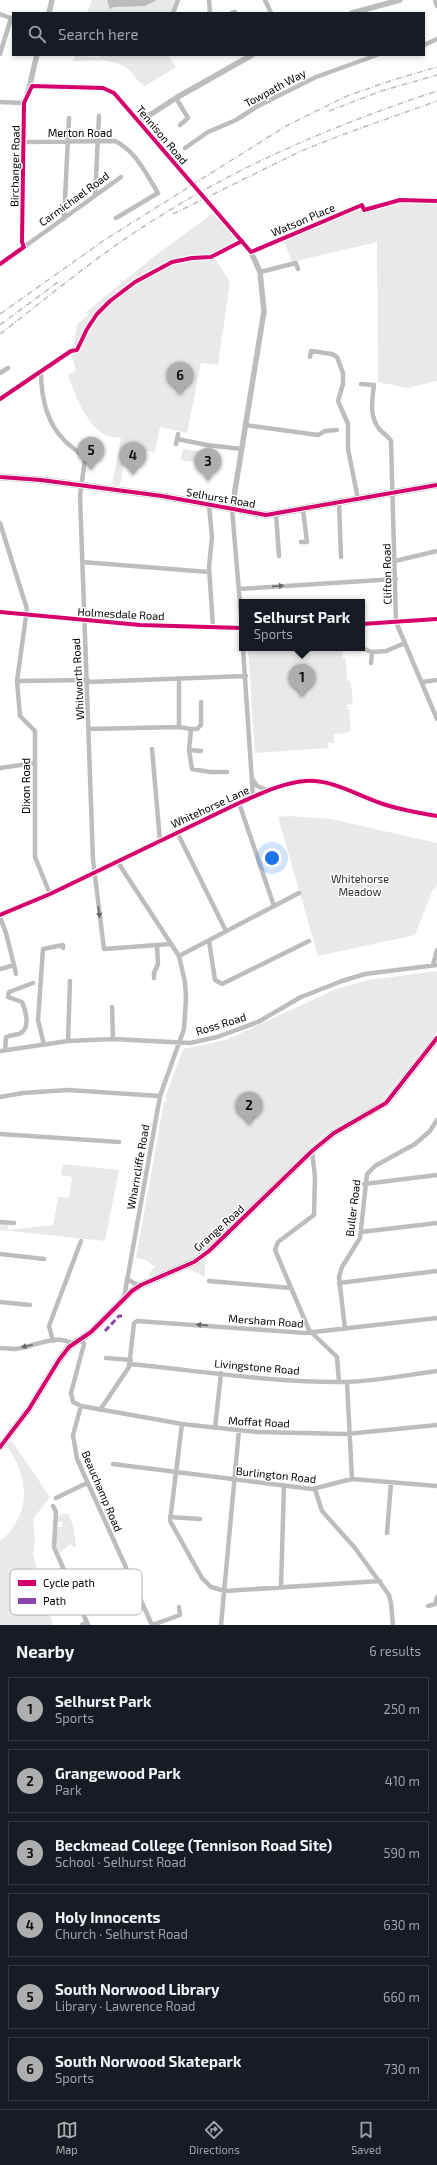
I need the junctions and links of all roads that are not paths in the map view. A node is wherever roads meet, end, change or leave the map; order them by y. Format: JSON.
{"nodes":[{"id":1,"x":52,"y":0,"type":"edge"},
{"id":2,"x":178,"y":0,"type":"edge"},
{"id":3,"x":208,"y":0,"type":"edge"},
{"id":4,"x":265,"y":0,"type":"edge"},
{"id":5,"x":400,"y":0,"type":"edge"},
{"id":6,"x":435,"y":0,"type":"edge"},
{"id":7,"x":380,"y":3,"type":"edge"},
{"id":8,"x":437,"y":6,"type":"edge"},
{"id":9,"x":49,"y":12,"type":"edge"},
{"id":10,"x":173,"y":12,"type":"edge"},
{"id":11,"x":210,"y":12,"type":"edge"},
{"id":12,"x":271,"y":12,"type":"edge"},
{"id":13,"x":355,"y":12,"type":"edge"},
{"id":14,"x":0,"y":14,"type":"edge"},
{"id":15,"x":12,"y":19,"type":"edge"},
{"id":16,"x":437,"y":40,"type":"edge"},
{"id":17,"x":425,"y":45,"type":"edge"},
{"id":18,"x":0,"y":54,"type":"edge"},
{"id":19,"x":37,"y":56,"type":"edge"},
{"id":20,"x":250,"y":56,"type":"edge"},
{"id":21,"x":374,"y":56,"type":"edge"},
{"id":22,"x":32,"y":86,"type":"junction"},
{"id":23,"x":176,"y":98,"type":"junction"},
{"id":24,"x":0,"y":102,"type":"edge"},
{"id":25,"x":24,"y":103,"type":"junction"},
{"id":26,"x":99,"y":116,"type":"dead end"},
{"id":27,"x":69,"y":118,"type":"dead end"},
{"id":28,"x":139,"y":122,"type":"junction"},
{"id":29,"x":180,"y":125,"type":"dead end"},
{"id":30,"x":98,"y":141,"type":"junction"},
{"id":31,"x":24,"y":142,"type":"junction"},
{"id":32,"x":68,"y":142,"type":"junction"},
{"id":33,"x":185,"y":148,"type":"dead end"},
{"id":34,"x":121,"y":177,"type":"dead end"},
{"id":35,"x":95,"y":196,"type":"junction"},
{"id":36,"x":362,"y":205,"type":"dead end"},
{"id":37,"x":116,"y":218,"type":"dead end"},
{"id":38,"x":64,"y":219,"type":"junction"},
{"id":39,"x":24,"y":247,"type":"junction"},
{"id":40,"x":251,"y":252,"type":"junction"},
{"id":41,"x":0,"y":264,"type":"edge"},
{"id":42,"x":298,"y":270,"type":"dead end"},
{"id":43,"x":260,"y":272,"type":"junction"},
{"id":44,"x":71,"y":351,"type":"dead end"},
{"id":45,"x":310,"y":357,"type":"dead end"},
{"id":46,"x":8,"y":368,"type":"dead end"},
{"id":47,"x":41,"y":371,"type":"junction"},
{"id":48,"x":0,"y":373,"type":"edge"},
{"id":49,"x":361,"y":384,"type":"dead end"},
{"id":50,"x":0,"y":399,"type":"edge"},
{"id":51,"x":246,"y":424,"type":"junction"},
{"id":52,"x":334,"y":429,"type":"dead end"},
{"id":53,"x":177,"y":439,"type":"dead end"},
{"id":54,"x":242,"y":449,"type":"junction"},
{"id":55,"x":0,"y":477,"type":"edge"},
{"id":56,"x":80,"y":485,"type":"junction"},
{"id":57,"x":437,"y":485,"type":"edge"},
{"id":58,"x":394,"y":493,"type":"junction"},
{"id":59,"x":358,"y":500,"type":"junction"},
{"id":60,"x":339,"y":503,"type":"junction"},
{"id":61,"x":209,"y":505,"type":"junction"},
{"id":62,"x":232,"y":510,"type":"junction"},
{"id":63,"x":303,"y":510,"type":"junction"},
{"id":64,"x":276,"y":514,"type":"junction"},
{"id":65,"x":0,"y":522,"type":"edge"},
{"id":66,"x":301,"y":542,"type":"dead end"},
{"id":67,"x":437,"y":551,"type":"edge"},
{"id":68,"x":279,"y":556,"type":"dead end"},
{"id":69,"x":341,"y":557,"type":"dead end"},
{"id":70,"x":395,"y":561,"type":"junction"},
{"id":71,"x":82,"y":562,"type":"junction"},
{"id":72,"x":209,"y":572,"type":"junction"},
{"id":73,"x":396,"y":579,"type":"junction"},
{"id":74,"x":239,"y":589,"type":"junction"},
{"id":75,"x":240,"y":599,"type":"edge"},
{"id":76,"x":0,"y":612,"type":"edge"},
{"id":77,"x":28,"y":616,"type":"junction"},
{"id":78,"x":437,"y":619,"type":"edge"},
{"id":79,"x":85,"y":621,"type":"junction"},
{"id":80,"x":396,"y":622,"type":"junction"},
{"id":81,"x":365,"y":624,"type":"edge"},
{"id":82,"x":214,"y":627,"type":"junction"},
{"id":83,"x":239,"y":628,"type":"edge"},
{"id":84,"x":405,"y":643,"type":"junction"},
{"id":85,"x":365,"y":649,"type":"edge"},
{"id":86,"x":244,"y":651,"type":"edge"},
{"id":87,"x":372,"y":652,"type":"junction"},
{"id":88,"x":370,"y":663,"type":"dead end"},
{"id":89,"x":246,"y":676,"type":"junction"},
{"id":90,"x":179,"y":679,"type":"junction"},
{"id":91,"x":437,"y":680,"type":"edge"},
{"id":92,"x":17,"y":681,"type":"junction"},
{"id":93,"x":88,"y":681,"type":"junction"},
{"id":94,"x":422,"y":682,"type":"junction"},
{"id":95,"x":202,"y":702,"type":"dead end"},
{"id":96,"x":437,"y":719,"type":"edge"},
{"id":97,"x":179,"y":727,"type":"junction"},
{"id":98,"x":90,"y":729,"type":"junction"},
{"id":99,"x":191,"y":729,"type":"junction"},
{"id":100,"x":152,"y":749,"type":"dead end"},
{"id":101,"x":189,"y":750,"type":"junction"},
{"id":102,"x":201,"y":751,"type":"dead end"},
{"id":103,"x":34,"y":763,"type":"junction"},
{"id":104,"x":0,"y":768,"type":"edge"},
{"id":105,"x":227,"y":772,"type":"dead end"},
{"id":106,"x":253,"y":780,"type":"junction"},
{"id":107,"x":268,"y":791,"type":"junction"},
{"id":108,"x":253,"y":797,"type":"junction"},
{"id":109,"x":239,"y":803,"type":"junction"},
{"id":110,"x":437,"y":816,"type":"edge"},
{"id":111,"x":177,"y":832,"type":"junction"},
{"id":112,"x":160,"y":841,"type":"junction"},
{"id":113,"x":117,"y":861,"type":"junction"},
{"id":114,"x":94,"y":873,"type":"junction"},
{"id":115,"x":300,"y":893,"type":"dead end"},
{"id":116,"x":50,"y":894,"type":"junction"},
{"id":117,"x":274,"y":906,"type":"junction"},
{"id":118,"x":0,"y":916,"type":"edge"},
{"id":119,"x":226,"y":931,"type":"junction"},
{"id":120,"x":209,"y":940,"type":"junction"},
{"id":121,"x":310,"y":941,"type":"dead end"},
{"id":122,"x":170,"y":944,"type":"junction"},
{"id":123,"x":156,"y":945,"type":"junction"},
{"id":124,"x":63,"y":948,"type":"dead end"},
{"id":125,"x":437,"y":950,"type":"edge"},
{"id":126,"x":178,"y":956,"type":"junction"},
{"id":127,"x":14,"y":965,"type":"junction"},
{"id":128,"x":435,"y":965,"type":"edge"},
{"id":129,"x":0,"y":968,"type":"edge"},
{"id":130,"x":16,"y":974,"type":"dead end"},
{"id":131,"x":154,"y":978,"type":"dead end"},
{"id":132,"x":70,"y":981,"type":"dead end"},
{"id":133,"x":33,"y":983,"type":"dead end"},
{"id":134,"x":112,"y":1008,"type":"dead end"},
{"id":135,"x":437,"y":1038,"type":"edge"},
{"id":136,"x":113,"y":1039,"type":"junction"},
{"id":137,"x":68,"y":1041,"type":"junction"},
{"id":138,"x":179,"y":1042,"type":"junction"},
{"id":139,"x":44,"y":1045,"type":"junction"},
{"id":140,"x":6,"y":1050,"type":"junction"},
{"id":141,"x":0,"y":1051,"type":"edge"},
{"id":142,"x":160,"y":1096,"type":"junction"},
{"id":143,"x":0,"y":1098,"type":"edge"},
{"id":144,"x":437,"y":1120,"type":"edge"},
{"id":145,"x":435,"y":1127,"type":"edge"},
{"id":146,"x":0,"y":1134,"type":"edge"},
{"id":147,"x":119,"y":1142,"type":"dead end"},
{"id":148,"x":312,"y":1151,"type":"junction"},
{"id":149,"x":437,"y":1175,"type":"edge"},
{"id":150,"x":364,"y":1184,"type":"junction"},
{"id":151,"x":0,"y":1222,"type":"edge"},
{"id":152,"x":14,"y":1223,"type":"dead end"},
{"id":153,"x":437,"y":1223,"type":"edge"},
{"id":154,"x":361,"y":1232,"type":"junction"},
{"id":155,"x":81,"y":1241,"type":"dead end"},
{"id":156,"x":0,"y":1254,"type":"edge"},
{"id":157,"x":44,"y":1259,"type":"dead end"},
{"id":158,"x":437,"y":1271,"type":"edge"},
{"id":159,"x":127,"y":1279,"type":"junction"},
{"id":160,"x":209,"y":1281,"type":"dead end"},
{"id":161,"x":340,"y":1283,"type":"junction"},
{"id":162,"x":139,"y":1286,"type":"junction"},
{"id":163,"x":291,"y":1288,"type":"junction"},
{"id":164,"x":124,"y":1298,"type":"junction"},
{"id":165,"x":0,"y":1302,"type":"edge"},
{"id":166,"x":30,"y":1304,"type":"dead end"},
{"id":167,"x":437,"y":1318,"type":"edge"},
{"id":168,"x":345,"y":1329,"type":"junction"},
{"id":169,"x":311,"y":1333,"type":"junction"},
{"id":170,"x":81,"y":1339,"type":"junction"},
{"id":171,"x":53,"y":1340,"type":"junction"},
{"id":172,"x":73,"y":1344,"type":"junction"},
{"id":173,"x":0,"y":1348,"type":"edge"},
{"id":174,"x":106,"y":1358,"type":"dead end"},
{"id":175,"x":130,"y":1362,"type":"junction"},
{"id":176,"x":437,"y":1371,"type":"edge"},
{"id":177,"x":221,"y":1373,"type":"junction"},
{"id":178,"x":339,"y":1382,"type":"junction"},
{"id":179,"x":347,"y":1382,"type":"junction"},
{"id":180,"x":81,"y":1406,"type":"junction"},
{"id":181,"x":100,"y":1410,"type":"junction"},
{"id":182,"x":182,"y":1424,"type":"junction"},
{"id":183,"x":437,"y":1425,"type":"edge"},
{"id":184,"x":215,"y":1428,"type":"junction"},
{"id":185,"x":239,"y":1430,"type":"junction"},
{"id":186,"x":350,"y":1433,"type":"junction"},
{"id":187,"x":0,"y":1447,"type":"edge"},
{"id":188,"x":112,"y":1464,"type":"dead end"},
{"id":189,"x":176,"y":1472,"type":"junction"},
{"id":190,"x":235,"y":1479,"type":"junction"},
{"id":191,"x":352,"y":1479,"type":"junction"},
{"id":192,"x":87,"y":1483,"type":"junction"},
{"id":193,"x":391,"y":1483,"type":"junction"},
{"id":194,"x":284,"y":1485,"type":"junction"},
{"id":195,"x":437,"y":1486,"type":"edge"},
{"id":196,"x":315,"y":1489,"type":"junction"},
{"id":197,"x":56,"y":1498,"type":"dead end"},
{"id":198,"x":53,"y":1506,"type":"dead end"},
{"id":199,"x":170,"y":1517,"type":"junction"},
{"id":200,"x":200,"y":1519,"type":"dead end"},
{"id":201,"x":54,"y":1524,"type":"junction"},
{"id":202,"x":60,"y":1524,"type":"dead end"},
{"id":203,"x":387,"y":1533,"type":"dead end"},
{"id":204,"x":64,"y":1569,"type":"edge"},
{"id":205,"x":126,"y":1569,"type":"edge"},
{"id":206,"x":380,"y":1581,"type":"junction"},
{"id":207,"x":281,"y":1587,"type":"junction"},
{"id":208,"x":224,"y":1591,"type":"junction"},
{"id":209,"x":437,"y":1597,"type":"edge"},
{"id":210,"x":142,"y":1603,"type":"edge"},
{"id":211,"x":428,"y":1606,"type":"dead end"},
{"id":212,"x":180,"y":1607,"type":"dead end"},
{"id":213,"x":88,"y":1624,"type":"edge"},
{"id":214,"x":82,"y":1625,"type":"edge"},
{"id":215,"x":152,"y":1625,"type":"edge"},
{"id":216,"x":221,"y":1625,"type":"edge"},
{"id":217,"x":393,"y":1625,"type":"edge"}],
"edges":[{"from":1,"to":9,"type":"street"},
{"from":2,"to":10,"type":"street"},
{"from":3,"to":11,"type":"street"},
{"from":4,"to":12,"type":"street"},
{"from":5,"to":7,"type":"street"},
{"from":6,"to":8,"type":"street"},
{"from":7,"to":13,"type":"street"},
{"from":14,"to":15,"type":"street"},
{"from":15,"to":18,"type":"street"},
{"from":16,"to":17,"type":"street"},
{"from":19,"to":22,"type":"street","name":"Birchanger Road"},
{"from":20,"to":23,"type":"street"},
{"from":21,"to":33,"type":"street","name":"Towpath Way"},
{"from":22,"to":25,"type":"street","name":"Birchanger Road"},
{"from":22,"to":28,"type":"street","name":"Tennison Road"},
{"from":23,"to":28,"type":"street"},
{"from":23,"to":29,"type":"street"},
{"from":24,"to":25,"type":"street"},
{"from":25,"to":31,"type":"street","name":"Birchanger Road"},
{"from":26,"to":30,"type":"street"},
{"from":27,"to":32,"type":"street"},
{"from":28,"to":40,"type":"street","name":"Tennison Road"},
{"from":30,"to":32,"type":"street","name":"Merton Road"},
{"from":30,"to":35,"type":"street"},
{"from":30,"to":37,"type":"street","name":"Merton Road"},
{"from":31,"to":32,"type":"street","name":"Merton Road"},
{"from":31,"to":39,"type":"street","name":"Birchanger Road"},
{"from":32,"to":38,"type":"street"},
{"from":34,"to":35,"type":"street","name":"Carmichael Road"},
{"from":35,"to":38,"type":"street","name":"Carmichael Road"},
{"from":36,"to":40,"type":"street","name":"Watson Place"},
{"from":38,"to":39,"type":"street","name":"Carmichael Road"},
{"from":39,"to":41,"type":"street","name":"Carmichael Road"},
{"from":40,"to":43,"type":"street","name":"Tennison Road"},
{"from":42,"to":43,"type":"street"},
{"from":43,"to":51,"type":"street","name":"Tennison Road"},
{"from":44,"to":47,"type":"street"},
{"from":45,"to":59,"type":"street"},
{"from":46,"to":48,"type":"street"},
{"from":47,"to":50,"type":"street"},
{"from":47,"to":56,"type":"street","name":"Whitworth Road"},
{"from":49,"to":58,"type":"street","name":"Clifton Road"},
{"from":51,"to":52,"type":"street"},
{"from":51,"to":54,"type":"street","name":"Tennison Road"},
{"from":53,"to":54,"type":"street"},
{"from":54,"to":62,"type":"street","name":"Tennison Road"},
{"from":55,"to":56,"type":"main road","name":"Selhurst Road"},
{"from":56,"to":61,"type":"main road","name":"Selhurst Road"},
{"from":56,"to":71,"type":"street","name":"Whitworth Road"},
{"from":57,"to":58,"type":"main road","name":"Selhurst Road"},
{"from":58,"to":59,"type":"main road","name":"Selhurst Road"},
{"from":58,"to":70,"type":"street","name":"Clifton Road"},
{"from":59,"to":60,"type":"main road","name":"Selhurst Road"},
{"from":60,"to":63,"type":"main road","name":"Selhurst Road"},
{"from":60,"to":69,"type":"street"},
{"from":61,"to":62,"type":"main road","name":"Selhurst Road"},
{"from":61,"to":72,"type":"street"},
{"from":62,"to":64,"type":"main road","name":"Selhurst Road"},
{"from":62,"to":74,"type":"street"},
{"from":63,"to":64,"type":"main road","name":"Selhurst Road"},
{"from":63,"to":66,"type":"street"},
{"from":64,"to":68,"type":"street"},
{"from":65,"to":77,"type":"street"},
{"from":67,"to":70,"type":"street"},
{"from":70,"to":73,"type":"street","name":"Clifton Road"},
{"from":71,"to":72,"type":"street"},
{"from":71,"to":79,"type":"street","name":"Whitworth Road"},
{"from":72,"to":82,"type":"street"},
{"from":74,"to":73,"type":"street","one_way":true},
{"from":73,"to":80,"type":"street","name":"Clifton Road"},
{"from":74,"to":75,"type":"street"},
{"from":76,"to":77,"type":"street","name":"Holmesdale Road"},
{"from":77,"to":79,"type":"street","name":"Holmesdale Road"},
{"from":77,"to":92,"type":"street","name":"Dixon Road"},
{"from":78,"to":80,"type":"street"},
{"from":79,"to":82,"type":"street","name":"Holmesdale Road"},
{"from":79,"to":93,"type":"street","name":"Whitworth Road"},
{"from":80,"to":81,"type":"street"},
{"from":80,"to":84,"type":"street","name":"Clifton Road"},
{"from":82,"to":83,"type":"street","name":"Holmesdale Road"},
{"from":84,"to":87,"type":"street"},
{"from":84,"to":94,"type":"street","name":"Clifton Road"},
{"from":85,"to":87,"type":"street"},
{"from":86,"to":89,"type":"street"},
{"from":87,"to":88,"type":"street"},
{"from":89,"to":90,"type":"street"},
{"from":89,"to":106,"type":"street"},
{"from":90,"to":93,"type":"street"},
{"from":90,"to":97,"type":"street"},
{"from":91,"to":94,"type":"street"},
{"from":92,"to":93,"type":"street"},
{"from":92,"to":103,"type":"street","name":"Dixon Road"},
{"from":93,"to":98,"type":"street","name":"Whitworth Road"},
{"from":94,"to":96,"type":"street","name":"Clifton Road"},
{"from":95,"to":99,"type":"street"},
{"from":97,"to":98,"type":"street"},
{"from":97,"to":99,"type":"street"},
{"from":98,"to":114,"type":"street","name":"Whitworth Road"},
{"from":99,"to":101,"type":"street"},
{"from":100,"to":112,"type":"street"},
{"from":101,"to":102,"type":"street"},
{"from":101,"to":105,"type":"street"},
{"from":103,"to":104,"type":"street"},
{"from":103,"to":116,"type":"street","name":"Dixon Road"},
{"from":106,"to":107,"type":"street"},
{"from":106,"to":108,"type":"street"},
{"from":107,"to":108,"type":"main road","name":"Whitehorse Lane"},
{"from":107,"to":110,"type":"main road","name":"Whitehorse Lane"},
{"from":108,"to":109,"type":"main road","name":"Whitehorse Lane"},
{"from":109,"to":111,"type":"main road","name":"Whitehorse Lane"},
{"from":109,"to":117,"type":"street"},
{"from":111,"to":112,"type":"main road","name":"Whitehorse Lane"},
{"from":111,"to":119,"type":"street"},
{"from":112,"to":113,"type":"main road","name":"Whitehorse Lane"},
{"from":113,"to":114,"type":"main road","name":"Whitehorse Lane"},
{"from":113,"to":122,"type":"street","name":"Wharncliffe Road"},
{"from":114,"to":116,"type":"main road","name":"Whitehorse Lane"},
{"from":114,"to":123,"type":"street","name":"Whitworth Road","one_way":true},
{"from":115,"to":117,"type":"street"},
{"from":116,"to":118,"type":"main road","name":"Whitehorse Lane"},
{"from":117,"to":119,"type":"street"},
{"from":118,"to":127,"type":"street"},
{"from":119,"to":120,"type":"street"},
{"from":120,"to":121,"type":"street"},
{"from":120,"to":126,"type":"street"},
{"from":122,"to":123,"type":"street"},
{"from":122,"to":126,"type":"street","name":"Wharncliffe Road"},
{"from":123,"to":131,"type":"street"},
{"from":124,"to":139,"type":"street"},
{"from":125,"to":128,"type":"street"},
{"from":126,"to":138,"type":"street","name":"Wharncliffe Road"},
{"from":127,"to":129,"type":"street"},
{"from":127,"to":130,"type":"street"},
{"from":128,"to":138,"type":"street","name":"Ross Road"},
{"from":132,"to":137,"type":"street"},
{"from":133,"to":140,"type":"street"},
{"from":134,"to":136,"type":"street"},
{"from":135,"to":148,"type":"main road","name":"Grange Road"},
{"from":136,"to":137,"type":"street","name":"Ross Road"},
{"from":136,"to":138,"type":"street","name":"Ross Road"},
{"from":137,"to":139,"type":"street","name":"Ross Road"},
{"from":138,"to":142,"type":"street","name":"Wharncliffe Road"},
{"from":139,"to":140,"type":"street","name":"Ross Road"},
{"from":140,"to":141,"type":"street","name":"Ross Road"},
{"from":142,"to":143,"type":"street"},
{"from":142,"to":159,"type":"street","name":"Wharncliffe Road"},
{"from":144,"to":145,"type":"street","name":"Buller Road"},
{"from":145,"to":150,"type":"street","name":"Buller Road"},
{"from":146,"to":147,"type":"street"},
{"from":148,"to":162,"type":"main road","name":"Grange Road"},
{"from":148,"to":163,"type":"street"},
{"from":149,"to":150,"type":"street"},
{"from":150,"to":154,"type":"street","name":"Buller Road"},
{"from":151,"to":152,"type":"street"},
{"from":153,"to":154,"type":"street"},
{"from":154,"to":161,"type":"street","name":"Buller Road"},
{"from":155,"to":171,"type":"street"},
{"from":156,"to":157,"type":"street"},
{"from":158,"to":161,"type":"street"},
{"from":159,"to":162,"type":"street"},
{"from":159,"to":164,"type":"street","name":"Wharncliffe Road"},
{"from":160,"to":163,"type":"street"},
{"from":161,"to":168,"type":"street","name":"Buller Road"},
{"from":162,"to":164,"type":"main road","name":"Grange Road"},
{"from":163,"to":169,"type":"street"},
{"from":164,"to":170,"type":"main road","name":"Grange Road"},
{"from":165,"to":166,"type":"street"},
{"from":167,"to":168,"type":"street","name":"Mersham Road"},
{"from":168,"to":169,"type":"street","name":"Mersham Road"},
{"from":169,"to":175,"type":"street","name":"Mersham Road","one_way":true},
{"from":169,"to":178,"type":"street"},
{"from":170,"to":172,"type":"main road","name":"Grange Road"},
{"from":170,"to":180,"type":"street"},
{"from":171,"to":172,"type":"street"},
{"from":171,"to":173,"type":"street","one_way":true},
{"from":172,"to":187,"type":"main road","name":"Grange Road"},
{"from":174,"to":175,"type":"street","name":"Livingstone Road"},
{"from":175,"to":177,"type":"street","name":"Livingstone Road"},
{"from":175,"to":181,"type":"street"},
{"from":176,"to":179,"type":"street","name":"Livingstone Road"},
{"from":177,"to":178,"type":"street","name":"Livingstone Road"},
{"from":177,"to":184,"type":"street"},
{"from":178,"to":179,"type":"street","name":"Livingstone Road"},
{"from":179,"to":186,"type":"street"},
{"from":180,"to":181,"type":"street","name":"Moffat Road"},
{"from":180,"to":192,"type":"street","name":"Beauchamp Road"},
{"from":181,"to":182,"type":"street","name":"Moffat Road"},
{"from":182,"to":184,"type":"street","name":"Moffat Road"},
{"from":182,"to":189,"type":"street"},
{"from":183,"to":186,"type":"street","name":"Moffat Road"},
{"from":184,"to":185,"type":"street","name":"Moffat Road"},
{"from":185,"to":186,"type":"street","name":"Moffat Road"},
{"from":185,"to":190,"type":"street"},
{"from":186,"to":191,"type":"street"},
{"from":188,"to":189,"type":"street","name":"Burlington Road"},
{"from":189,"to":190,"type":"street","name":"Burlington Road"},
{"from":189,"to":199,"type":"street"},
{"from":190,"to":194,"type":"street","name":"Burlington Road"},
{"from":190,"to":208,"type":"street"},
{"from":191,"to":193,"type":"street","name":"Burlington Road"},
{"from":191,"to":196,"type":"street","name":"Burlington Road"},
{"from":192,"to":197,"type":"street"},
{"from":192,"to":205,"type":"street","name":"Beauchamp Road"},
{"from":193,"to":195,"type":"street","name":"Burlington Road"},
{"from":193,"to":203,"type":"street"},
{"from":194,"to":196,"type":"street","name":"Burlington Road"},
{"from":194,"to":207,"type":"street"},
{"from":196,"to":206,"type":"street"},
{"from":198,"to":201,"type":"street"},
{"from":199,"to":200,"type":"street"},
{"from":199,"to":208,"type":"street"},
{"from":201,"to":202,"type":"street"},
{"from":201,"to":204,"type":"street"},
{"from":206,"to":207,"type":"street"},
{"from":206,"to":217,"type":"street"},
{"from":207,"to":208,"type":"street"},
{"from":208,"to":216,"type":"street"},
{"from":209,"to":211,"type":"street"},
{"from":210,"to":215,"type":"street","name":"Beauchamp Road"},
{"from":212,"to":215,"type":"street"},
{"from":213,"to":214,"type":"street"}]}
